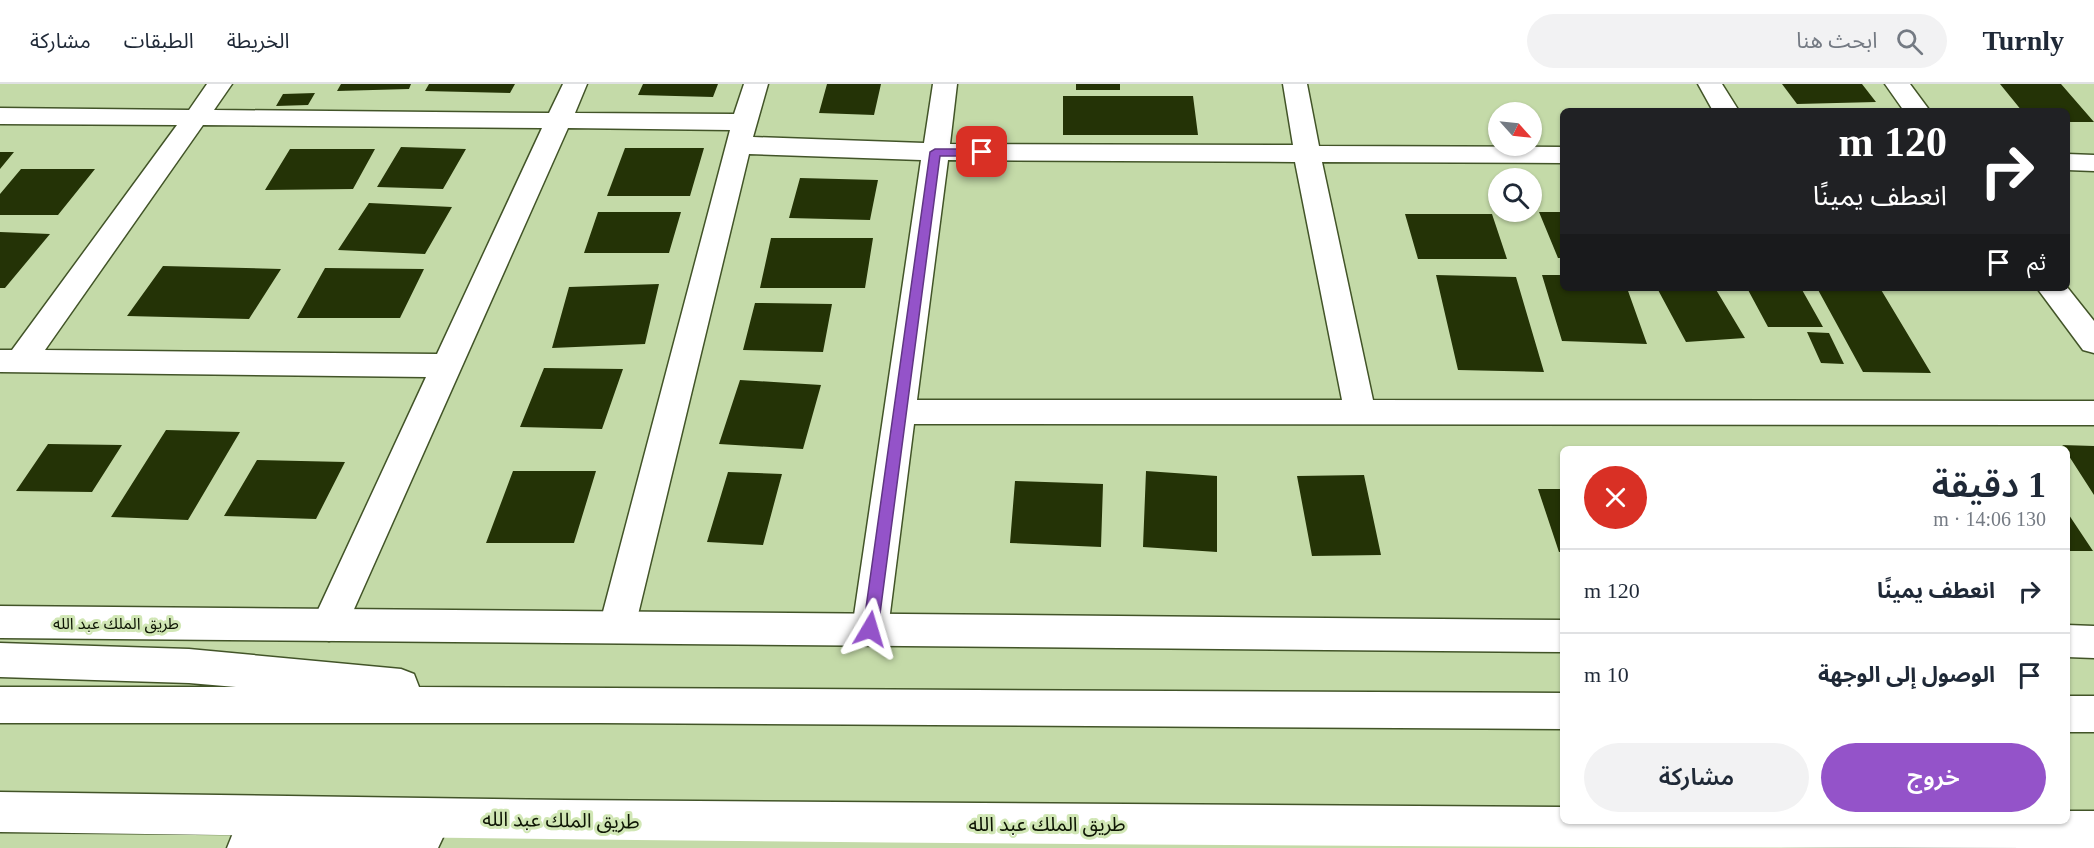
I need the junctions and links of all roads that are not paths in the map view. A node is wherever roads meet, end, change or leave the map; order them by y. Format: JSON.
{"nodes":[{"id":1,"x":220,"y":84,"type":"edge"},
{"id":2,"x":576,"y":84,"type":"edge"},
{"id":3,"x":756,"y":84,"type":"edge"},
{"id":4,"x":945,"y":84,"type":"edge"},
{"id":5,"x":1295,"y":84,"type":"edge"},
{"id":6,"x":1710,"y":84,"type":"edge"},
{"id":7,"x":1897,"y":84,"type":"edge"},
{"id":8,"x":1724,"y":108,"type":"edge"},
{"id":9,"x":1915,"y":108,"type":"edge"},
{"id":10,"x":0,"y":116,"type":"edge"},
{"id":11,"x":194,"y":117,"type":"junction"},
{"id":12,"x":559,"y":120,"type":"junction"},
{"id":13,"x":742,"y":134,"type":"junction"},
{"id":14,"x":935,"y":152,"type":"junction"},
{"id":15,"x":1307,"y":154,"type":"junction"},
{"id":16,"x":1560,"y":155,"type":"edge"},
{"id":17,"x":2070,"y":162,"type":"edge"},
{"id":18,"x":2094,"y":163,"type":"edge"},
{"id":19,"x":2054,"y":291,"type":"edge"},
{"id":20,"x":2094,"y":342,"type":"edge"},
{"id":21,"x":11,"y":361,"type":"edge"},
{"id":22,"x":446,"y":366,"type":"junction"},
{"id":23,"x":899,"y":412,"type":"junction"},
{"id":24,"x":1360,"y":412,"type":"junction"},
{"id":25,"x":2094,"y":413,"type":"edge"},
{"id":26,"x":0,"y":622,"type":"edge"},
{"id":27,"x":329,"y":625,"type":"junction"},
{"id":28,"x":616,"y":627,"type":"junction"},
{"id":29,"x":870,"y":629,"type":"junction"},
{"id":30,"x":1560,"y":636,"type":"edge"},
{"id":31,"x":2070,"y":641,"type":"edge"},
{"id":32,"x":2094,"y":642,"type":"edge"},
{"id":33,"x":0,"y":660,"type":"edge"},
{"id":34,"x":0,"y":705,"type":"edge"},
{"id":35,"x":600,"y":705,"type":"junction"},
{"id":36,"x":1560,"y":711,"type":"edge"},
{"id":37,"x":2070,"y":714,"type":"edge"},
{"id":38,"x":2094,"y":714,"type":"edge"},
{"id":39,"x":0,"y":812,"type":"edge"},
{"id":40,"x":565,"y":820,"type":"junction"},
{"id":41,"x":2094,"y":831,"type":"edge"},
{"id":42,"x":248,"y":848,"type":"edge"}],
"edges":[{"from":1,"to":11,"type":"main road"},
{"from":2,"to":12,"type":"main road"},
{"from":3,"to":13,"type":"main road"},
{"from":4,"to":14,"type":"main road"},
{"from":5,"to":15,"type":"main road"},
{"from":6,"to":8,"type":"main road"},
{"from":7,"to":9,"type":"main road"},
{"from":10,"to":11,"type":"main road"},
{"from":11,"to":12,"type":"main road"},
{"from":11,"to":21,"type":"main road"},
{"from":12,"to":13,"type":"main road"},
{"from":12,"to":22,"type":"main road"},
{"from":13,"to":14,"type":"main road"},
{"from":13,"to":28,"type":"main road"},
{"from":14,"to":15,"type":"main road"},
{"from":14,"to":23,"type":"main road"},
{"from":15,"to":16,"type":"main road"},
{"from":15,"to":24,"type":"main road"},
{"from":17,"to":18,"type":"main road"},
{"from":19,"to":20,"type":"main road"},
{"from":21,"to":22,"type":"main road"},
{"from":22,"to":27,"type":"main road"},
{"from":23,"to":24,"type":"main road"},
{"from":23,"to":29,"type":"main road"},
{"from":24,"to":25,"type":"main road"},
{"from":26,"to":27,"type":"main road","name":"طريق الملك عبد الله"},
{"from":27,"to":28,"type":"main road","name":"طريق الملك عبد الله"},
{"from":28,"to":29,"type":"main road","name":"طريق الملك عبد الله"},
{"from":29,"to":30,"type":"main road","name":"طريق الملك عبد الله"},
{"from":31,"to":32,"type":"main road"},
{"from":33,"to":35,"type":"main road"},
{"from":34,"to":35,"type":"main road"},
{"from":35,"to":36,"type":"main road"},
{"from":37,"to":38,"type":"main road"},
{"from":39,"to":40,"type":"main road","name":"طريق الملك عبد الله"},
{"from":40,"to":41,"type":"main road","name":"طريق الملك عبد الله"},
{"from":40,"to":42,"type":"main road"}]}
